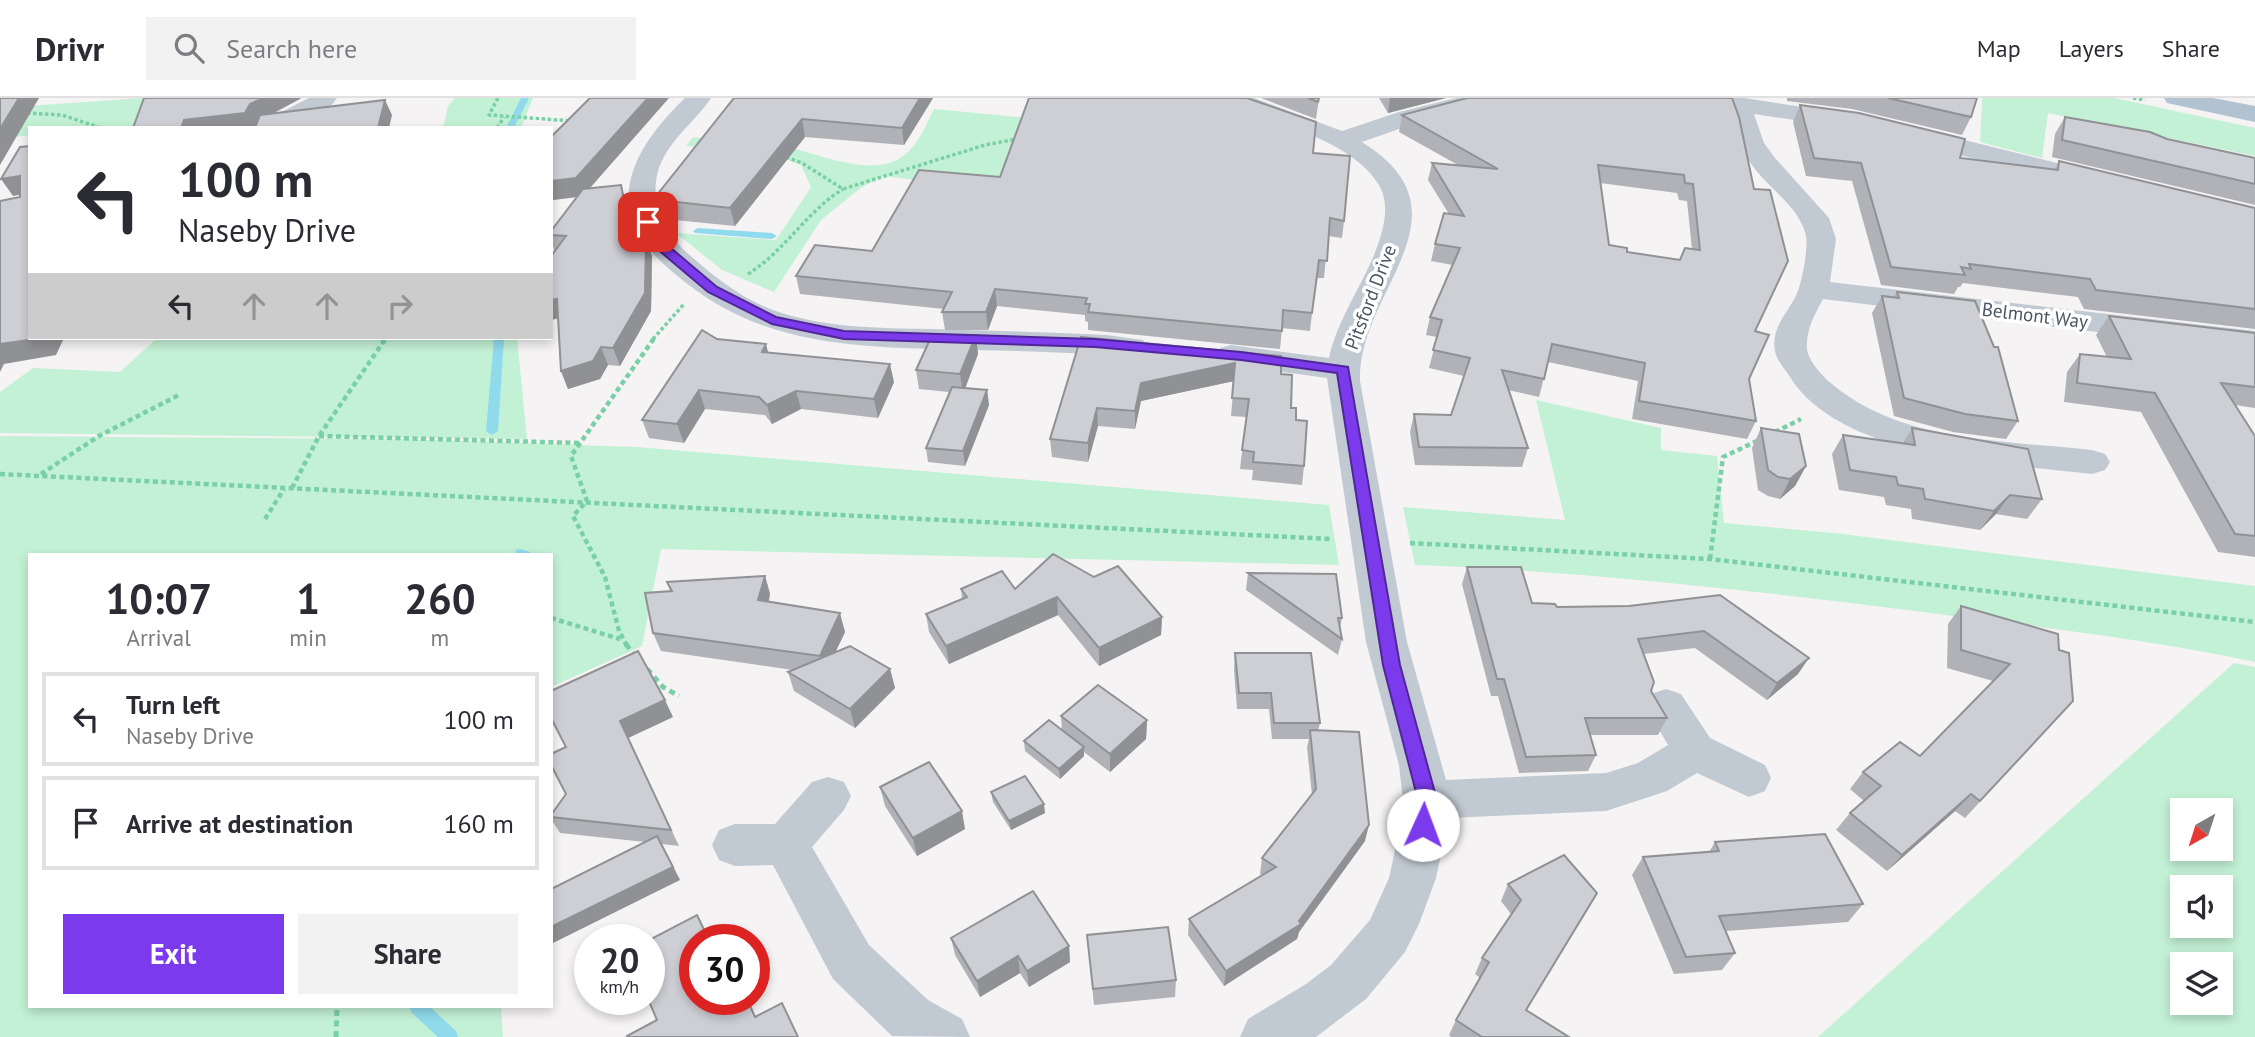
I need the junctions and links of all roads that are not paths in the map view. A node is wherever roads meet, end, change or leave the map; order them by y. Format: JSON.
{"nodes":[{"id":1,"x":325,"y":98,"type":"edge"},
{"id":2,"x":699,"y":98,"type":"edge"},
{"id":3,"x":1230,"y":98,"type":"edge"},
{"id":4,"x":1488,"y":98,"type":"edge"},
{"id":5,"x":1661,"y":98,"type":"edge"},
{"id":6,"x":2176,"y":98,"type":"edge"},
{"id":7,"x":1738,"y":106,"type":"junction"},
{"id":8,"x":2255,"y":114,"type":"edge"},
{"id":9,"x":274,"y":126,"type":"edge"},
{"id":10,"x":1342,"y":140,"type":"junction"},
{"id":11,"x":2115,"y":186,"type":"edge"},
{"id":12,"x":1814,"y":289,"type":"junction"},
{"id":13,"x":2255,"y":341,"type":"edge"},
{"id":14,"x":1161,"y":349,"type":"edge"},
{"id":15,"x":1201,"y":353,"type":"edge"},
{"id":16,"x":1343,"y":370,"type":"junction"},
{"id":17,"x":2092,"y":462,"type":"dead end"},
{"id":18,"x":1666,"y":706,"type":"dead end"},
{"id":19,"x":1695,"y":751,"type":"junction"},
{"id":20,"x":1749,"y":778,"type":"dead end"},
{"id":21,"x":828,"y":796,"type":"dead end"},
{"id":22,"x":1427,"y":800,"type":"junction"},
{"id":23,"x":786,"y":844,"type":"junction"},
{"id":24,"x":736,"y":845,"type":"dead end"},
{"id":25,"x":944,"y":1037,"type":"edge"},
{"id":26,"x":1266,"y":1037,"type":"edge"}],
"edges":[{"from":1,"to":9,"type":"street"},
{"from":2,"to":14,"type":"street"},
{"from":3,"to":10,"type":"street","name":"Pitsford Drive"},
{"from":4,"to":10,"type":"street"},
{"from":5,"to":7,"type":"street"},
{"from":6,"to":8,"type":"main road"},
{"from":7,"to":11,"type":"street"},
{"from":7,"to":12,"type":"street"},
{"from":10,"to":16,"type":"street","name":"Pitsford Drive"},
{"from":12,"to":13,"type":"street","name":"Belmont Way"},
{"from":12,"to":17,"type":"street"},
{"from":15,"to":16,"type":"street"},
{"from":16,"to":22,"type":"street","name":"Pitsford Drive"},
{"from":18,"to":19,"type":"street"},
{"from":19,"to":20,"type":"street"},
{"from":19,"to":22,"type":"street"},
{"from":21,"to":23,"type":"street"},
{"from":22,"to":26,"type":"street","name":"Pitsford Drive"},
{"from":23,"to":24,"type":"street"},
{"from":23,"to":25,"type":"street"}]}
